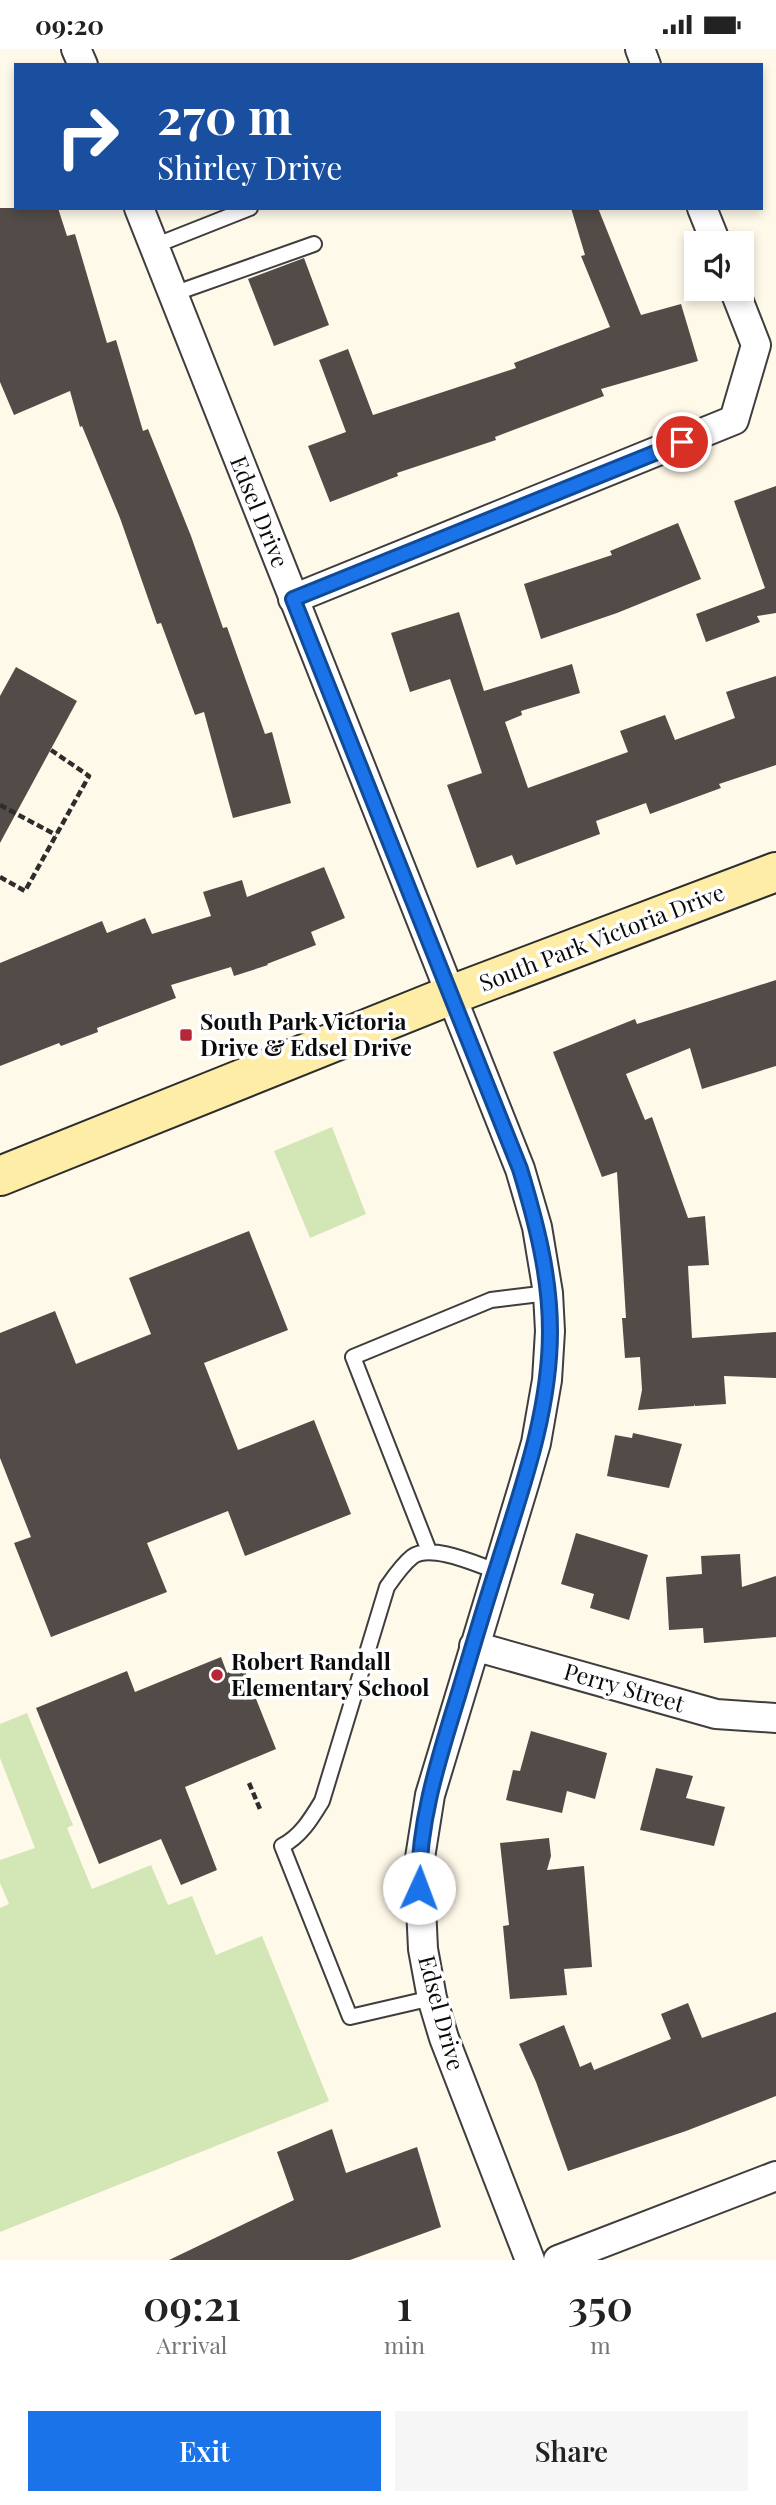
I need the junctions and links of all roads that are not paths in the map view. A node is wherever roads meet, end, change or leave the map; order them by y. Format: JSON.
{"nodes":[{"id":1,"x":140,"y":210,"type":"edge"},
{"id":2,"x":245,"y":210,"type":"edge"},
{"id":3,"x":703,"y":210,"type":"edge"},
{"id":4,"x":711,"y":231,"type":"edge"},
{"id":5,"x":314,"y":244,"type":"dead end"},
{"id":6,"x":154,"y":246,"type":"junction"},
{"id":7,"x":173,"y":294,"type":"junction"},
{"id":8,"x":738,"y":301,"type":"edge"},
{"id":9,"x":293,"y":599,"type":"junction"},
{"id":10,"x":776,"y":872,"type":"edge"},
{"id":11,"x":451,"y":995,"type":"junction"},
{"id":12,"x":0,"y":1176,"type":"edge"},
{"id":13,"x":548,"y":1293,"type":"junction"},
{"id":14,"x":429,"y":1551,"type":"junction"},
{"id":15,"x":496,"y":1571,"type":"junction"},
{"id":16,"x":474,"y":1646,"type":"junction"},
{"id":17,"x":776,"y":1718,"type":"edge"},
{"id":18,"x":432,"y":1998,"type":"junction"},
{"id":19,"x":776,"y":2176,"type":"edge"},
{"id":20,"x":530,"y":2260,"type":"edge"},
{"id":21,"x":558,"y":2260,"type":"edge"}],
"edges":[{"from":1,"to":6,"type":"street","name":"Edsel Drive"},
{"from":2,"to":6,"type":"lane"},
{"from":3,"to":4,"type":"street"},
{"from":5,"to":7,"type":"lane"},
{"from":6,"to":7,"type":"street","name":"Edsel Drive"},
{"from":7,"to":9,"type":"street","name":"Edsel Drive"},
{"from":8,"to":9,"type":"street"},
{"from":9,"to":11,"type":"street","name":"Edsel Drive"},
{"from":10,"to":11,"type":"main road","name":"South Park Victoria Drive"},
{"from":11,"to":12,"type":"main road","name":"South Park Victoria Drive"},
{"from":11,"to":13,"type":"street","name":"Edsel Drive"},
{"from":13,"to":14,"type":"lane"},
{"from":13,"to":15,"type":"street","name":"Edsel Drive"},
{"from":14,"to":15,"type":"lane"},
{"from":14,"to":18,"type":"lane"},
{"from":15,"to":16,"type":"street","name":"Edsel Drive"},
{"from":16,"to":17,"type":"street","name":"Perry Street"},
{"from":16,"to":18,"type":"street","name":"Edsel Drive"},
{"from":18,"to":20,"type":"street","name":"Edsel Drive"},
{"from":19,"to":21,"type":"street"}]}
